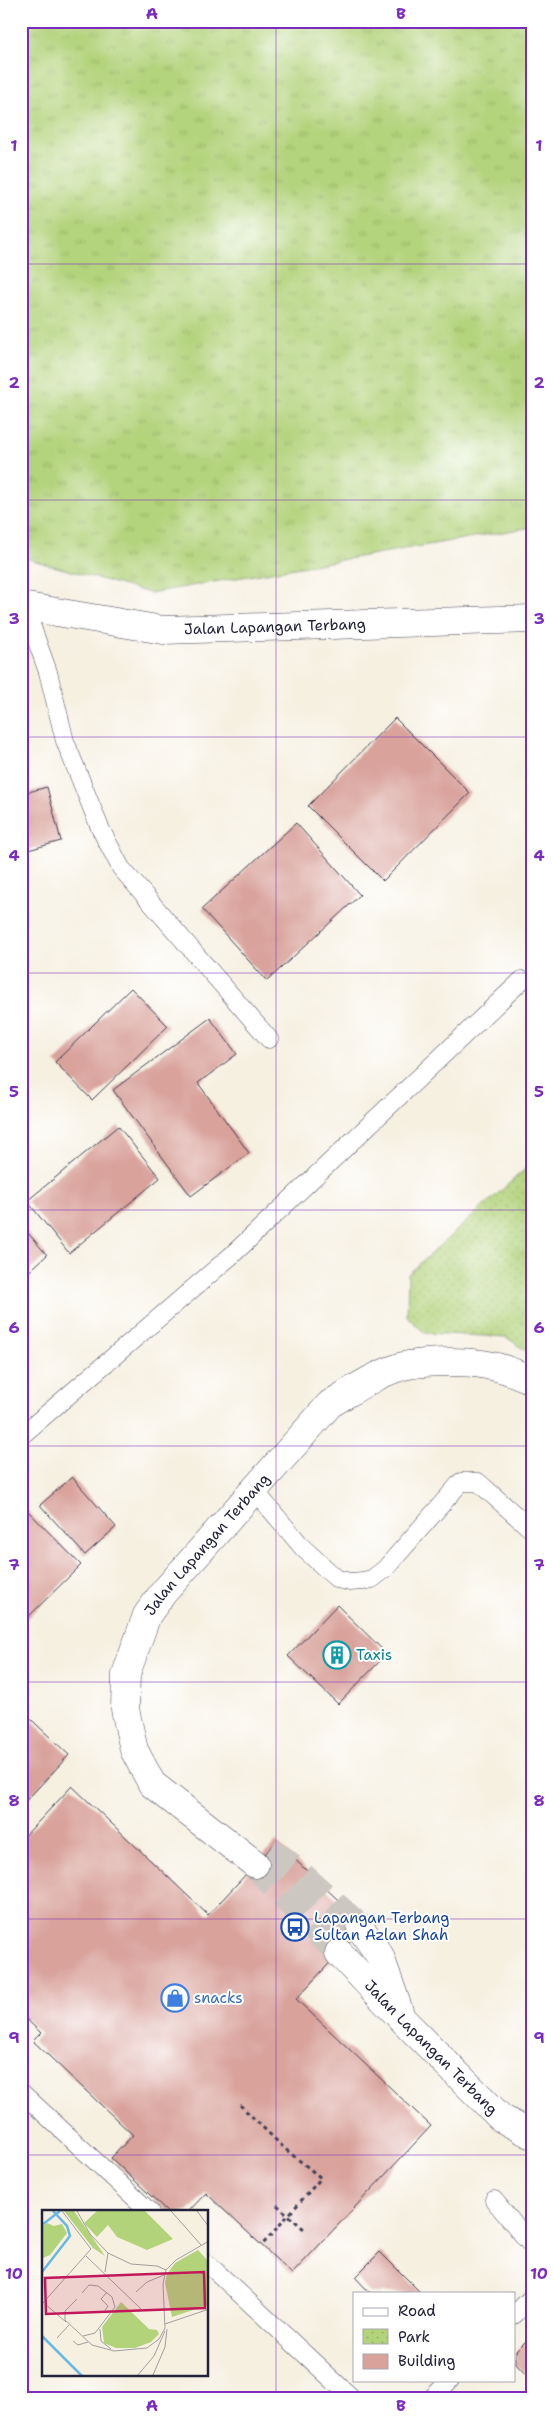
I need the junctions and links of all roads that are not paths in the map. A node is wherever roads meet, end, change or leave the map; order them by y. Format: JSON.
{"nodes":[{"id":1,"x":23,"y":607,"type":"edge"},
{"id":2,"x":532,"y":619,"type":"edge"},
{"id":3,"x":522,"y":980,"type":"dead end"},
{"id":4,"x":269,"y":1039,"type":"dead end"},
{"id":5,"x":532,"y":1380,"type":"edge"},
{"id":6,"x":21,"y":1436,"type":"edge"},
{"id":7,"x":255,"y":1491,"type":"junction"},
{"id":8,"x":532,"y":1530,"type":"edge"},
{"id":9,"x":262,"y":1857,"type":"tunnel mouth"},
{"id":10,"x":361,"y":1929,"type":"tunnel mouth"},
{"id":11,"x":339,"y":1953,"type":"tunnel mouth"},
{"id":12,"x":402,"y":2020,"type":"junction"},
{"id":13,"x":21,"y":2092,"type":"edge"},
{"id":14,"x":532,"y":2135,"type":"edge"},
{"id":15,"x":494,"y":2200,"type":"dead end"},
{"id":16,"x":148,"y":2210,"type":"edge"},
{"id":17,"x":532,"y":2246,"type":"edge"},
{"id":18,"x":209,"y":2265,"type":"edge"},
{"id":19,"x":532,"y":2297,"type":"edge"},
{"id":20,"x":516,"y":2313,"type":"edge"},
{"id":21,"x":448,"y":2382,"type":"edge"},
{"id":22,"x":352,"y":2398,"type":"edge"},
{"id":23,"x":432,"y":2398,"type":"edge"}],
"edges":[{"from":1,"to":2,"type":"street","name":"Jalan Lapangan Terbang"},
{"from":1,"to":4,"type":"lane"},
{"from":3,"to":6,"type":"lane"},
{"from":5,"to":7,"type":"street","name":"Jalan Lapangan Terbang"},
{"from":7,"to":8,"type":"lane"},
{"from":7,"to":9,"type":"street","name":"Jalan Lapangan Terbang"},
{"from":10,"to":12,"type":"street"},
{"from":11,"to":12,"type":"street","name":"Jalan Lapangan Terbang"},
{"from":12,"to":14,"type":"street","name":"Jalan Lapangan Terbang"},
{"from":13,"to":16,"type":"lane"},
{"from":15,"to":17,"type":"lane"},
{"from":18,"to":22,"type":"lane"},
{"from":19,"to":20,"type":"lane"},
{"from":21,"to":23,"type":"lane"}]}
